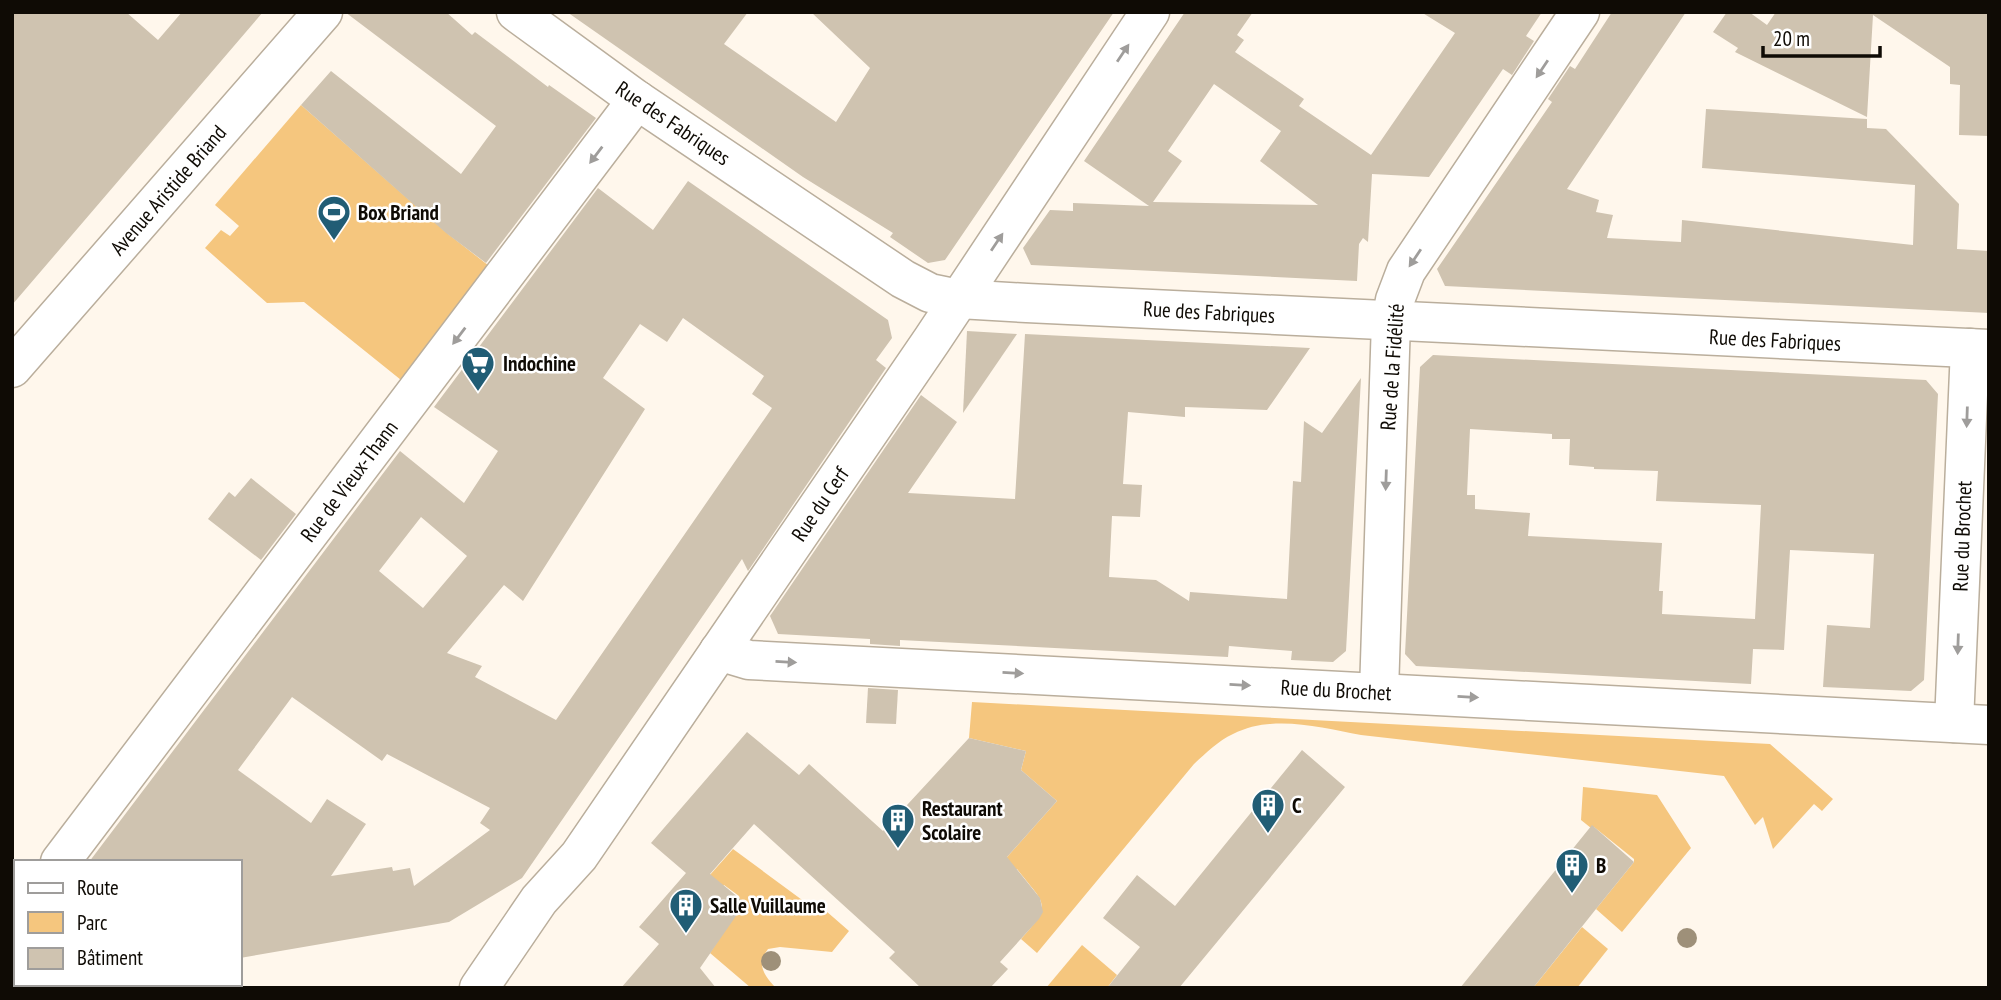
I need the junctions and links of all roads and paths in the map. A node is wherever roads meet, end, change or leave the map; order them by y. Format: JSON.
{"nodes":[{"id":1,"x":323,"y":12,"type":"edge"},
{"id":2,"x":516,"y":12,"type":"edge"},
{"id":3,"x":1150,"y":12,"type":"edge"},
{"id":4,"x":1580,"y":12,"type":"edge"},
{"id":5,"x":637,"y":100,"type":"junction"},
{"id":6,"x":959,"y":299,"type":"junction"},
{"id":7,"x":1391,"y":321,"type":"junction"},
{"id":8,"x":1979,"y":349,"type":"edge"},
{"id":9,"x":12,"y":368,"type":"edge"},
{"id":10,"x":719,"y":651,"type":"junction"},
{"id":11,"x":1379,"y":692,"type":"junction"},
{"id":12,"x":1972,"y":724,"type":"edge"},
{"id":13,"x":62,"y":860,"type":"edge"},
{"id":14,"x":479,"y":988,"type":"edge"}],
"edges":[{"from":1,"to":9,"type":"street","name":"Avenue Aristide Briand"},
{"from":2,"to":5,"type":"street","name":"Rue des Fabriques"},
{"from":6,"to":3,"type":"street","name":"Rue du Cerf","one_way":true},
{"from":4,"to":7,"type":"street","name":"Rue de la Fidélité","one_way":true},
{"from":5,"to":6,"type":"street","name":"Rue des Fabriques"},
{"from":5,"to":13,"type":"street","name":"Rue de Vieux-Thann","one_way":true},
{"from":6,"to":7,"type":"street","name":"Rue des Fabriques"},
{"from":6,"to":10,"type":"street","name":"Rue du Cerf"},
{"from":7,"to":8,"type":"street","name":"Rue des Fabriques"},
{"from":7,"to":11,"type":"street","name":"Rue de la Fidélité","one_way":true},
{"from":8,"to":12,"type":"street","name":"Rue du Brochet","one_way":true},
{"from":10,"to":11,"type":"street","name":"Rue du Brochet","one_way":true},
{"from":10,"to":14,"type":"street","name":"Rue du Cerf"},
{"from":11,"to":12,"type":"street","name":"Rue du Brochet","one_way":true}]}
